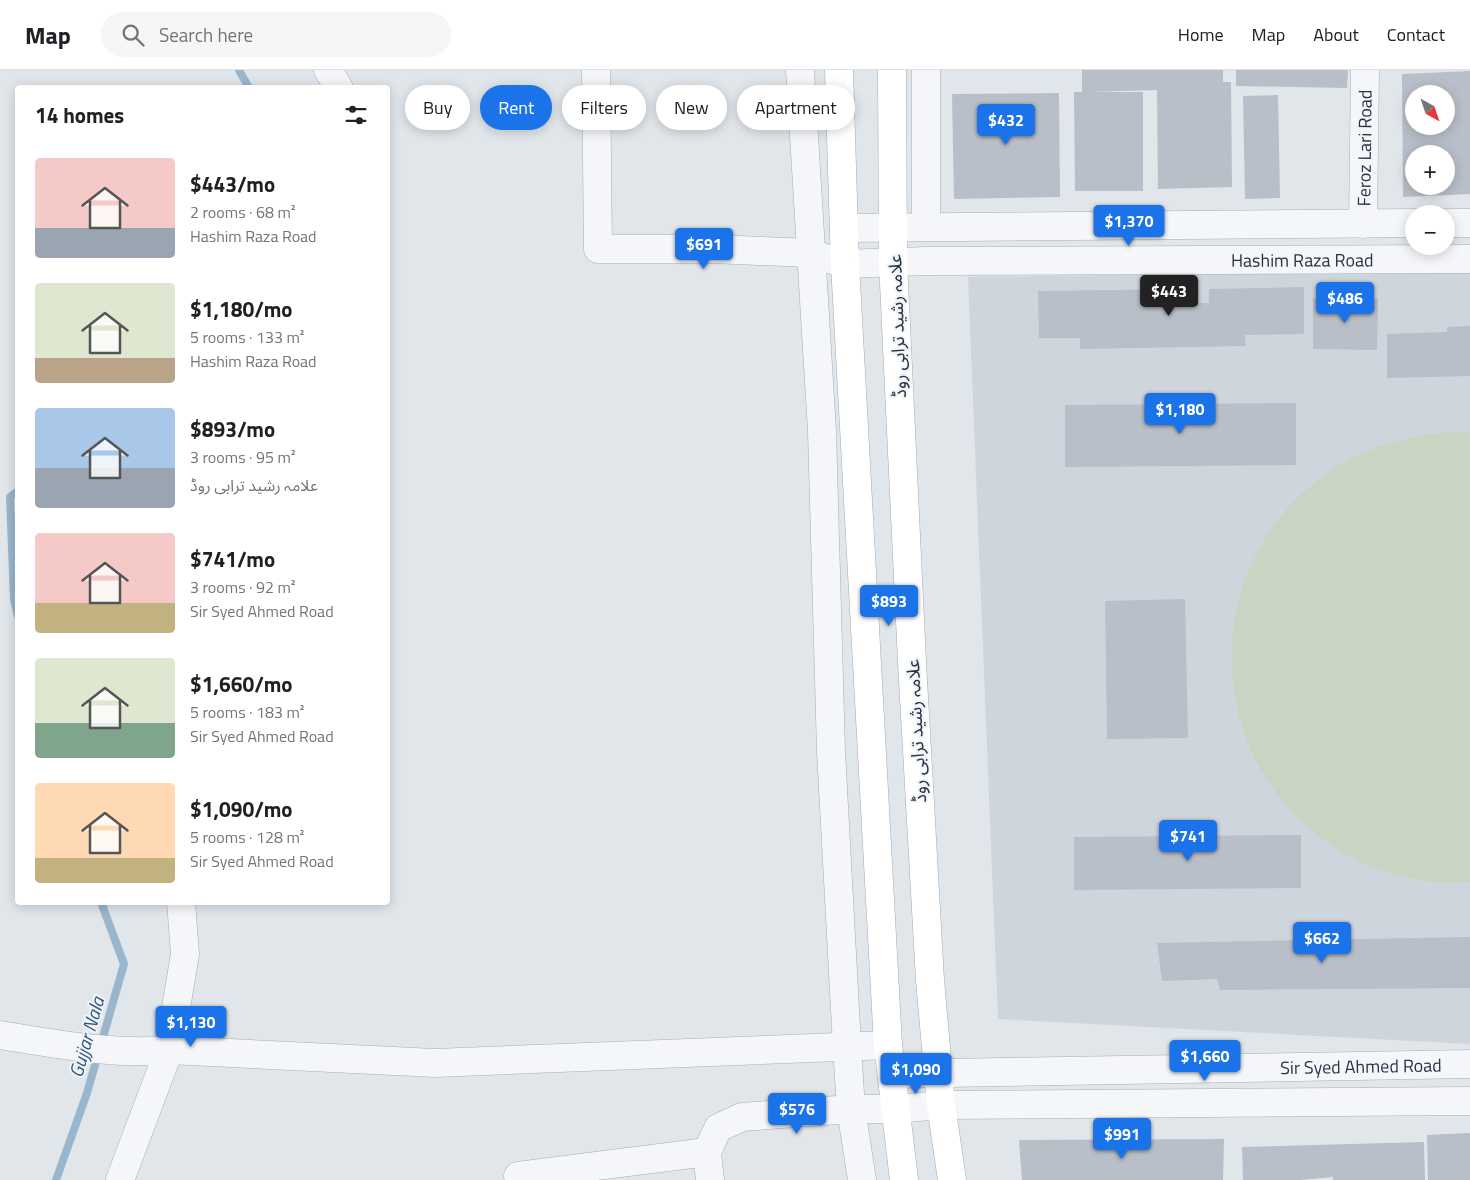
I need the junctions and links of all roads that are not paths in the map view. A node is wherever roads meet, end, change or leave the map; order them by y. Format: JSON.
{"nodes":[{"id":1,"x":328,"y":70,"type":"edge"},
{"id":2,"x":596,"y":70,"type":"edge"},
{"id":3,"x":800,"y":70,"type":"edge"},
{"id":4,"x":839,"y":70,"type":"edge"},
{"id":5,"x":892,"y":70,"type":"edge"},
{"id":6,"x":926,"y":70,"type":"edge"},
{"id":7,"x":1365,"y":70,"type":"edge"},
{"id":8,"x":338,"y":85,"type":"edge"},
{"id":9,"x":1470,"y":222,"type":"edge"},
{"id":10,"x":1455,"y":223,"type":"edge"},
{"id":11,"x":1363,"y":224,"type":"junction"},
{"id":12,"x":1405,"y":224,"type":"edge"},
{"id":13,"x":926,"y":226,"type":"junction"},
{"id":14,"x":893,"y":227,"type":"junction"},
{"id":15,"x":844,"y":228,"type":"junction"},
{"id":16,"x":810,"y":253,"type":"junction"},
{"id":17,"x":1470,"y":259,"type":"edge"},
{"id":18,"x":894,"y":262,"type":"junction"},
{"id":19,"x":845,"y":264,"type":"junction"},
{"id":20,"x":180,"y":905,"type":"edge"},
{"id":21,"x":0,"y":1036,"type":"edge"},
{"id":22,"x":888,"y":1045,"type":"junction"},
{"id":23,"x":847,"y":1046,"type":"junction"},
{"id":24,"x":156,"y":1051,"type":"junction"},
{"id":25,"x":1470,"y":1064,"type":"edge"},
{"id":26,"x":938,"y":1072,"type":"junction"},
{"id":27,"x":892,"y":1074,"type":"junction"},
{"id":28,"x":1470,"y":1101,"type":"edge"},
{"id":29,"x":941,"y":1105,"type":"junction"},
{"id":30,"x":851,"y":1109,"type":"junction"},
{"id":31,"x":896,"y":1109,"type":"junction"},
{"id":32,"x":706,"y":1152,"type":"junction"},
{"id":33,"x":518,"y":1176,"type":"dead end"},
{"id":34,"x":120,"y":1180,"type":"edge"},
{"id":35,"x":710,"y":1180,"type":"edge"},
{"id":36,"x":862,"y":1180,"type":"edge"},
{"id":37,"x":904,"y":1180,"type":"edge"},
{"id":38,"x":952,"y":1180,"type":"edge"}],
"edges":[{"from":1,"to":8,"type":"street"},
{"from":2,"to":16,"type":"street","name":"Hashim Raza Road"},
{"from":3,"to":16,"type":"street"},
{"from":4,"to":15,"type":"main road"},
{"from":5,"to":14,"type":"main road","name":"علامہ رشید ترابی روڈ"},
{"from":6,"to":13,"type":"street"},
{"from":7,"to":11,"type":"street","name":"Feroz Lari Road"},
{"from":9,"to":10,"type":"street"},
{"from":11,"to":12,"type":"street","name":"Hashim Raza Road"},
{"from":11,"to":13,"type":"street","name":"Hashim Raza Road"},
{"from":13,"to":14,"type":"street","name":"Hashim Raza Road"},
{"from":14,"to":15,"type":"street","name":"Hashim Raza Road"},
{"from":14,"to":18,"type":"main road","name":"علامہ رشید ترابی روڈ"},
{"from":15,"to":19,"type":"main road"},
{"from":16,"to":19,"type":"street","name":"Hashim Raza Road"},
{"from":16,"to":23,"type":"street"},
{"from":17,"to":18,"type":"street","name":"Hashim Raza Road"},
{"from":18,"to":19,"type":"street","name":"Hashim Raza Road"},
{"from":18,"to":26,"type":"main road","name":"علامہ رشید ترابی روڈ"},
{"from":19,"to":22,"type":"main road"},
{"from":20,"to":24,"type":"street"},
{"from":21,"to":24,"type":"street"},
{"from":22,"to":23,"type":"street"},
{"from":22,"to":27,"type":"main road"},
{"from":23,"to":24,"type":"street"},
{"from":23,"to":30,"type":"street"},
{"from":24,"to":34,"type":"street"},
{"from":25,"to":26,"type":"street","name":"Sir Syed Ahmed Road"},
{"from":26,"to":27,"type":"street","name":"Sir Syed Ahmed Road"},
{"from":26,"to":29,"type":"main road","name":"علامہ رشید ترابی روڈ"},
{"from":27,"to":31,"type":"main road"},
{"from":28,"to":29,"type":"street","name":"Sir Syed Ahmed Road"},
{"from":29,"to":31,"type":"street","name":"Sir Syed Ahmed Road"},
{"from":29,"to":38,"type":"main road","name":"علامہ رشید ترابی روڈ"},
{"from":30,"to":31,"type":"street","name":"Sir Syed Ahmed Road"},
{"from":30,"to":32,"type":"street","name":"Sir Syed Ahmed Road"},
{"from":30,"to":36,"type":"street"},
{"from":31,"to":37,"type":"main road"},
{"from":32,"to":33,"type":"street"},
{"from":32,"to":35,"type":"street"}]}
